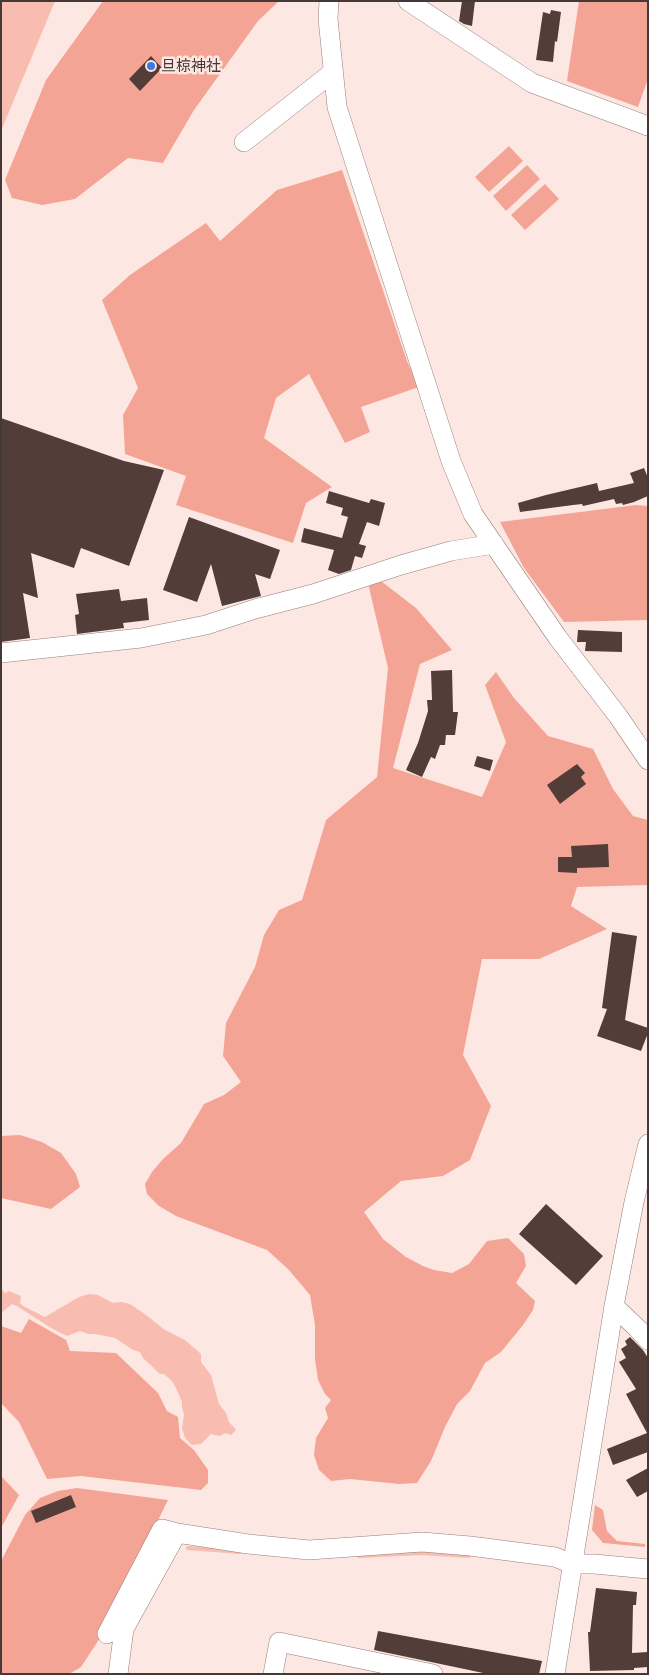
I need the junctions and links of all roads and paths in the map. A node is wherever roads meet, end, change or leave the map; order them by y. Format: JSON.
{"nodes":[{"id":1,"x":329,"y":1,"type":"edge"},
{"id":2,"x":408,"y":1,"type":"edge"},
{"id":3,"x":333,"y":72,"type":"junction"},
{"id":4,"x":648,"y":126,"type":"edge"},
{"id":5,"x":244,"y":142,"type":"dead end"},
{"id":6,"x":494,"y":544,"type":"junction"},
{"id":7,"x":1,"y":653,"type":"edge"},
{"id":8,"x":648,"y":760,"type":"edge"},
{"id":9,"x":648,"y":1144,"type":"edge"},
{"id":10,"x":641,"y":1203,"type":"edge"},
{"id":11,"x":614,"y":1306,"type":"junction"},
{"id":12,"x":648,"y":1340,"type":"edge"},
{"id":13,"x":177,"y":1533,"type":"junction"},
{"id":14,"x":572,"y":1564,"type":"junction"},
{"id":15,"x":648,"y":1569,"type":"edge"},
{"id":16,"x":107,"y":1634,"type":"dead end"},
{"id":17,"x":424,"y":1673,"type":"edge"},
{"id":18,"x":118,"y":1674,"type":"edge"},
{"id":19,"x":274,"y":1674,"type":"edge"},
{"id":20,"x":555,"y":1674,"type":"edge"}],
"edges":[{"from":1,"to":3,"type":"street"},
{"from":2,"to":4,"type":"street"},
{"from":3,"to":5,"type":"street"},
{"from":3,"to":6,"type":"street"},
{"from":6,"to":7,"type":"street"},
{"from":6,"to":8,"type":"street"},
{"from":9,"to":10,"type":"street"},
{"from":10,"to":11,"type":"street"},
{"from":11,"to":12,"type":"street"},
{"from":11,"to":14,"type":"street"},
{"from":13,"to":14,"type":"street"},
{"from":13,"to":16,"type":"street"},
{"from":13,"to":18,"type":"street"},
{"from":14,"to":15,"type":"street"},
{"from":14,"to":20,"type":"street"},
{"from":17,"to":19,"type":"street"}]}
